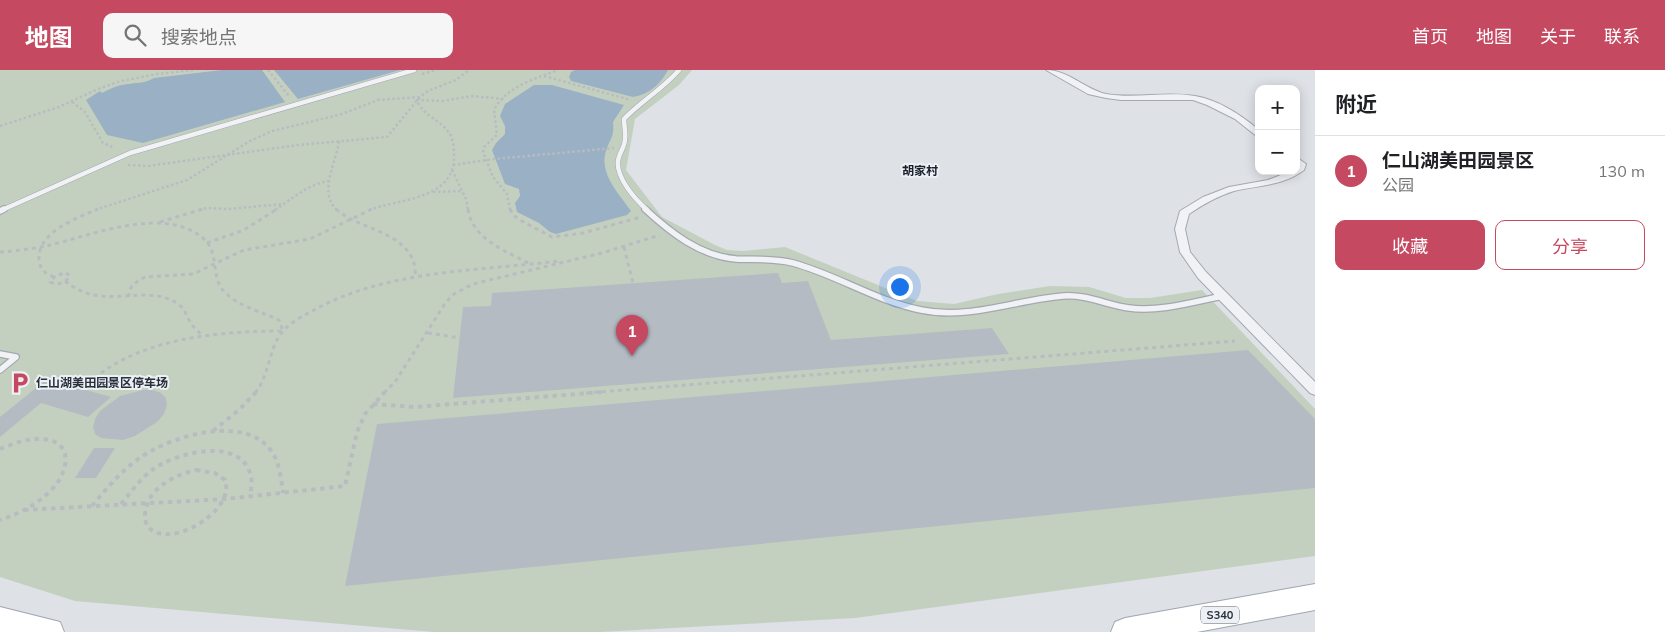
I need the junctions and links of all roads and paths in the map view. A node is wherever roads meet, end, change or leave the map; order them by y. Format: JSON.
{"nodes":[{"id":1,"x":193,"y":70,"type":"edge"},
{"id":2,"x":268,"y":70,"type":"edge"},
{"id":3,"x":414,"y":70,"type":"edge"},
{"id":4,"x":469,"y":70,"type":"edge"},
{"id":5,"x":558,"y":70,"type":"edge"},
{"id":6,"x":679,"y":70,"type":"edge"},
{"id":7,"x":1050,"y":70,"type":"edge"},
{"id":8,"x":544,"y":76,"type":"junction"},
{"id":9,"x":504,"y":98,"type":"junction"},
{"id":10,"x":418,"y":99,"type":"junction"},
{"id":11,"x":72,"y":102,"type":"junction"},
{"id":12,"x":642,"y":103,"type":"junction"},
{"id":13,"x":296,"y":105,"type":"junction"},
{"id":14,"x":0,"y":126,"type":"edge"},
{"id":15,"x":1255,"y":132,"type":"edge"},
{"id":16,"x":339,"y":141,"type":"junction"},
{"id":17,"x":607,"y":149,"type":"dead end"},
{"id":18,"x":138,"y":151,"type":"junction"},
{"id":19,"x":231,"y":153,"type":"junction"},
{"id":20,"x":486,"y":160,"type":"junction"},
{"id":21,"x":111,"y":161,"type":"junction"},
{"id":22,"x":453,"y":165,"type":"junction"},
{"id":23,"x":452,"y":170,"type":"junction"},
{"id":24,"x":1293,"y":175,"type":"edge"},
{"id":25,"x":328,"y":181,"type":"junction"},
{"id":26,"x":432,"y":192,"type":"junction"},
{"id":27,"x":462,"y":192,"type":"junction"},
{"id":28,"x":287,"y":204,"type":"junction"},
{"id":29,"x":0,"y":211,"type":"edge"},
{"id":30,"x":652,"y":214,"type":"junction"},
{"id":31,"x":347,"y":220,"type":"junction"},
{"id":32,"x":153,"y":224,"type":"junction"},
{"id":33,"x":671,"y":232,"type":"junction"},
{"id":34,"x":207,"y":243,"type":"junction"},
{"id":35,"x":624,"y":246,"type":"junction"},
{"id":36,"x":40,"y":247,"type":"junction"},
{"id":37,"x":0,"y":252,"type":"edge"},
{"id":38,"x":570,"y":260,"type":"junction"},
{"id":39,"x":215,"y":262,"type":"junction"},
{"id":40,"x":530,"y":264,"type":"junction"},
{"id":41,"x":54,"y":277,"type":"junction"},
{"id":42,"x":416,"y":277,"type":"junction"},
{"id":43,"x":65,"y":281,"type":"junction"},
{"id":44,"x":633,"y":283,"type":"dead end"},
{"id":45,"x":128,"y":296,"type":"junction"},
{"id":46,"x":1223,"y":296,"type":"junction"},
{"id":47,"x":283,"y":331,"type":"junction"},
{"id":48,"x":428,"y":333,"type":"junction"},
{"id":49,"x":204,"y":336,"type":"junction"},
{"id":50,"x":460,"y":338,"type":"dead end"},
{"id":51,"x":1236,"y":341,"type":"dead end"},
{"id":52,"x":0,"y":354,"type":"edge"},
{"id":53,"x":0,"y":370,"type":"edge"},
{"id":54,"x":86,"y":385,"type":"dead end"},
{"id":55,"x":1315,"y":390,"type":"edge"},
{"id":56,"x":373,"y":404,"type":"junction"},
{"id":57,"x":213,"y":431,"type":"junction"},
{"id":58,"x":0,"y":449,"type":"edge"},
{"id":59,"x":282,"y":493,"type":"junction"},
{"id":60,"x":250,"y":496,"type":"junction"},
{"id":61,"x":225,"y":499,"type":"junction"},
{"id":62,"x":147,"y":503,"type":"junction"},
{"id":63,"x":121,"y":504,"type":"junction"},
{"id":64,"x":92,"y":506,"type":"junction"},
{"id":65,"x":24,"y":510,"type":"junction"},
{"id":66,"x":0,"y":520,"type":"edge"},
{"id":67,"x":1315,"y":597,"type":"edge"},
{"id":68,"x":0,"y":620,"type":"edge"},
{"id":69,"x":50,"y":632,"type":"edge"},
{"id":70,"x":1125,"y":632,"type":"edge"}],
"edges":[{"from":1,"to":11,"type":"path"},
{"from":2,"to":13,"type":"path"},
{"from":3,"to":13,"type":"lane"},
{"from":4,"to":10,"type":"path"},
{"from":5,"to":8,"type":"path"},
{"from":6,"to":12,"type":"lane"},
{"from":7,"to":15,"type":"street"},
{"from":8,"to":9,"type":"path"},
{"from":8,"to":12,"type":"path"},
{"from":9,"to":10,"type":"path"},
{"from":9,"to":20,"type":"path"},
{"from":10,"to":16,"type":"path"},
{"from":10,"to":19,"type":"path"},
{"from":10,"to":22,"type":"path"},
{"from":11,"to":14,"type":"path"},
{"from":11,"to":18,"type":"path"},
{"from":12,"to":30,"type":"lane"},
{"from":13,"to":18,"type":"lane"},
{"from":16,"to":19,"type":"path"},
{"from":16,"to":25,"type":"path"},
{"from":17,"to":20,"type":"path"},
{"from":18,"to":21,"type":"lane"},
{"from":19,"to":21,"type":"path"},
{"from":19,"to":36,"type":"path"},
{"from":20,"to":22,"type":"path"},
{"from":20,"to":30,"type":"path"},
{"from":21,"to":29,"type":"lane"},
{"from":22,"to":23,"type":"path"},
{"from":23,"to":26,"type":"path"},
{"from":23,"to":27,"type":"path"},
{"from":24,"to":46,"type":"street"},
{"from":25,"to":28,"type":"path"},
{"from":25,"to":31,"type":"path"},
{"from":26,"to":27,"type":"path"},
{"from":26,"to":31,"type":"path"},
{"from":27,"to":40,"type":"path"},
{"from":28,"to":32,"type":"path"},
{"from":28,"to":34,"type":"path"},
{"from":30,"to":33,"type":"lane"},
{"from":31,"to":39,"type":"path"},
{"from":31,"to":42,"type":"path"},
{"from":32,"to":34,"type":"path"},
{"from":32,"to":36,"type":"path"},
{"from":33,"to":35,"type":"path"},
{"from":33,"to":46,"type":"lane"},
{"from":34,"to":39,"type":"path"},
{"from":35,"to":38,"type":"path"},
{"from":35,"to":44,"type":"path"},
{"from":36,"to":37,"type":"path"},
{"from":36,"to":41,"type":"path"},
{"from":38,"to":40,"type":"path"},
{"from":38,"to":48,"type":"path"},
{"from":39,"to":45,"type":"path"},
{"from":39,"to":47,"type":"path"},
{"from":40,"to":42,"type":"path"},
{"from":41,"to":43,"type":"path"},
{"from":41,"to":43,"type":"path"},
{"from":42,"to":47,"type":"path"},
{"from":43,"to":45,"type":"path"},
{"from":45,"to":49,"type":"path"},
{"from":46,"to":55,"type":"street"},
{"from":47,"to":49,"type":"path"},
{"from":47,"to":57,"type":"path"},
{"from":48,"to":50,"type":"path"},
{"from":48,"to":56,"type":"path"},
{"from":49,"to":54,"type":"path"},
{"from":51,"to":56,"type":"path"},
{"from":52,"to":53,"type":"lane"},
{"from":56,"to":59,"type":"path"},
{"from":57,"to":59,"type":"path"},
{"from":57,"to":64,"type":"path"},
{"from":58,"to":65,"type":"path"},
{"from":59,"to":60,"type":"path"},
{"from":60,"to":61,"type":"path"},
{"from":60,"to":63,"type":"path"},
{"from":61,"to":62,"type":"path"},
{"from":61,"to":62,"type":"path"},
{"from":61,"to":62,"type":"path"},
{"from":62,"to":63,"type":"path"},
{"from":63,"to":64,"type":"path"},
{"from":64,"to":65,"type":"path"},
{"from":65,"to":66,"type":"path"},
{"from":67,"to":70,"type":"main road","number":"S340"},
{"from":68,"to":69,"type":"main road"}]}
